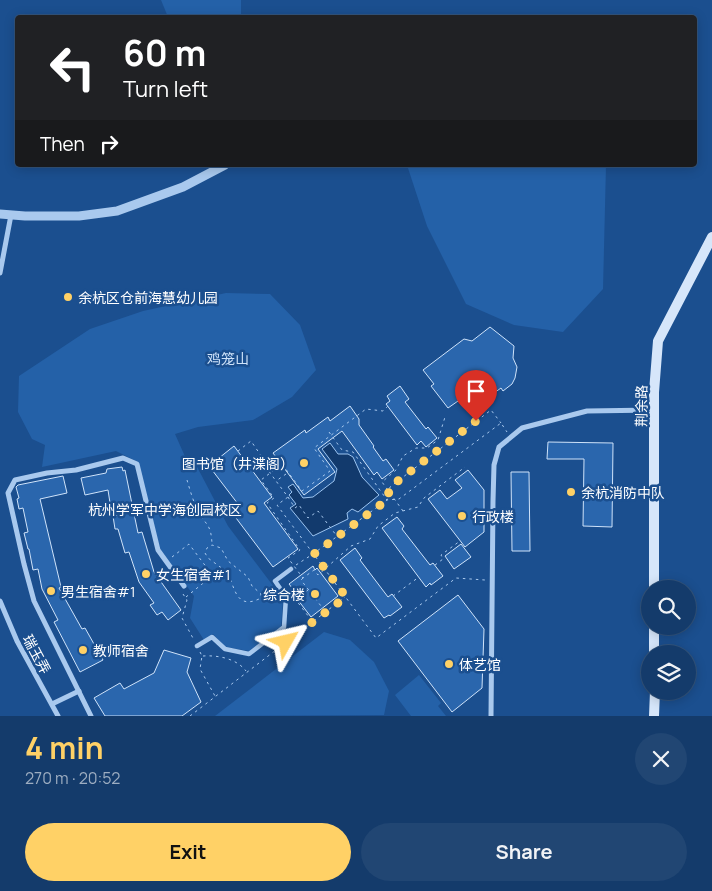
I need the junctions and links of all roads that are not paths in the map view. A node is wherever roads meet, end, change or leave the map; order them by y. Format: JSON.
{"nodes":[{"id":1,"x":221,"y":167,"type":"edge"},
{"id":2,"x":0,"y":214,"type":"edge"},
{"id":3,"x":11,"y":215,"type":"junction"},
{"id":4,"x":712,"y":237,"type":"edge"},
{"id":5,"x":0,"y":273,"type":"edge"},
{"id":6,"x":654,"y":410,"type":"junction"},
{"id":7,"x":291,"y":569,"type":"road end"},
{"id":8,"x":654,"y":580,"type":"edge"},
{"id":9,"x":184,"y":586,"type":"dead end"},
{"id":10,"x":0,"y":601,"type":"edge"},
{"id":11,"x":197,"y":646,"type":"dead end"},
{"id":12,"x":79,"y":691,"type":"junction"},
{"id":13,"x":654,"y":700,"type":"edge"},
{"id":14,"x":52,"y":704,"type":"junction"},
{"id":15,"x":58,"y":716,"type":"edge"},
{"id":16,"x":91,"y":716,"type":"edge"},
{"id":17,"x":491,"y":716,"type":"edge"},
{"id":18,"x":654,"y":716,"type":"edge"}],
"edges":[{"from":1,"to":3,"type":"street"},
{"from":2,"to":3,"type":"street"},
{"from":3,"to":5,"type":"street"},
{"from":4,"to":6,"type":"main road","name":"荆余路"},
{"from":6,"to":8,"type":"main road","name":"荆余路"},
{"from":6,"to":17,"type":"street"},
{"from":7,"to":11,"type":"street"},
{"from":9,"to":12,"type":"street"},
{"from":10,"to":14,"type":"street","name":"瑞玉弄"},
{"from":12,"to":14,"type":"street"},
{"from":12,"to":16,"type":"street"},
{"from":13,"to":18,"type":"main road"},
{"from":14,"to":15,"type":"street","name":"瑞玉弄"}]}
